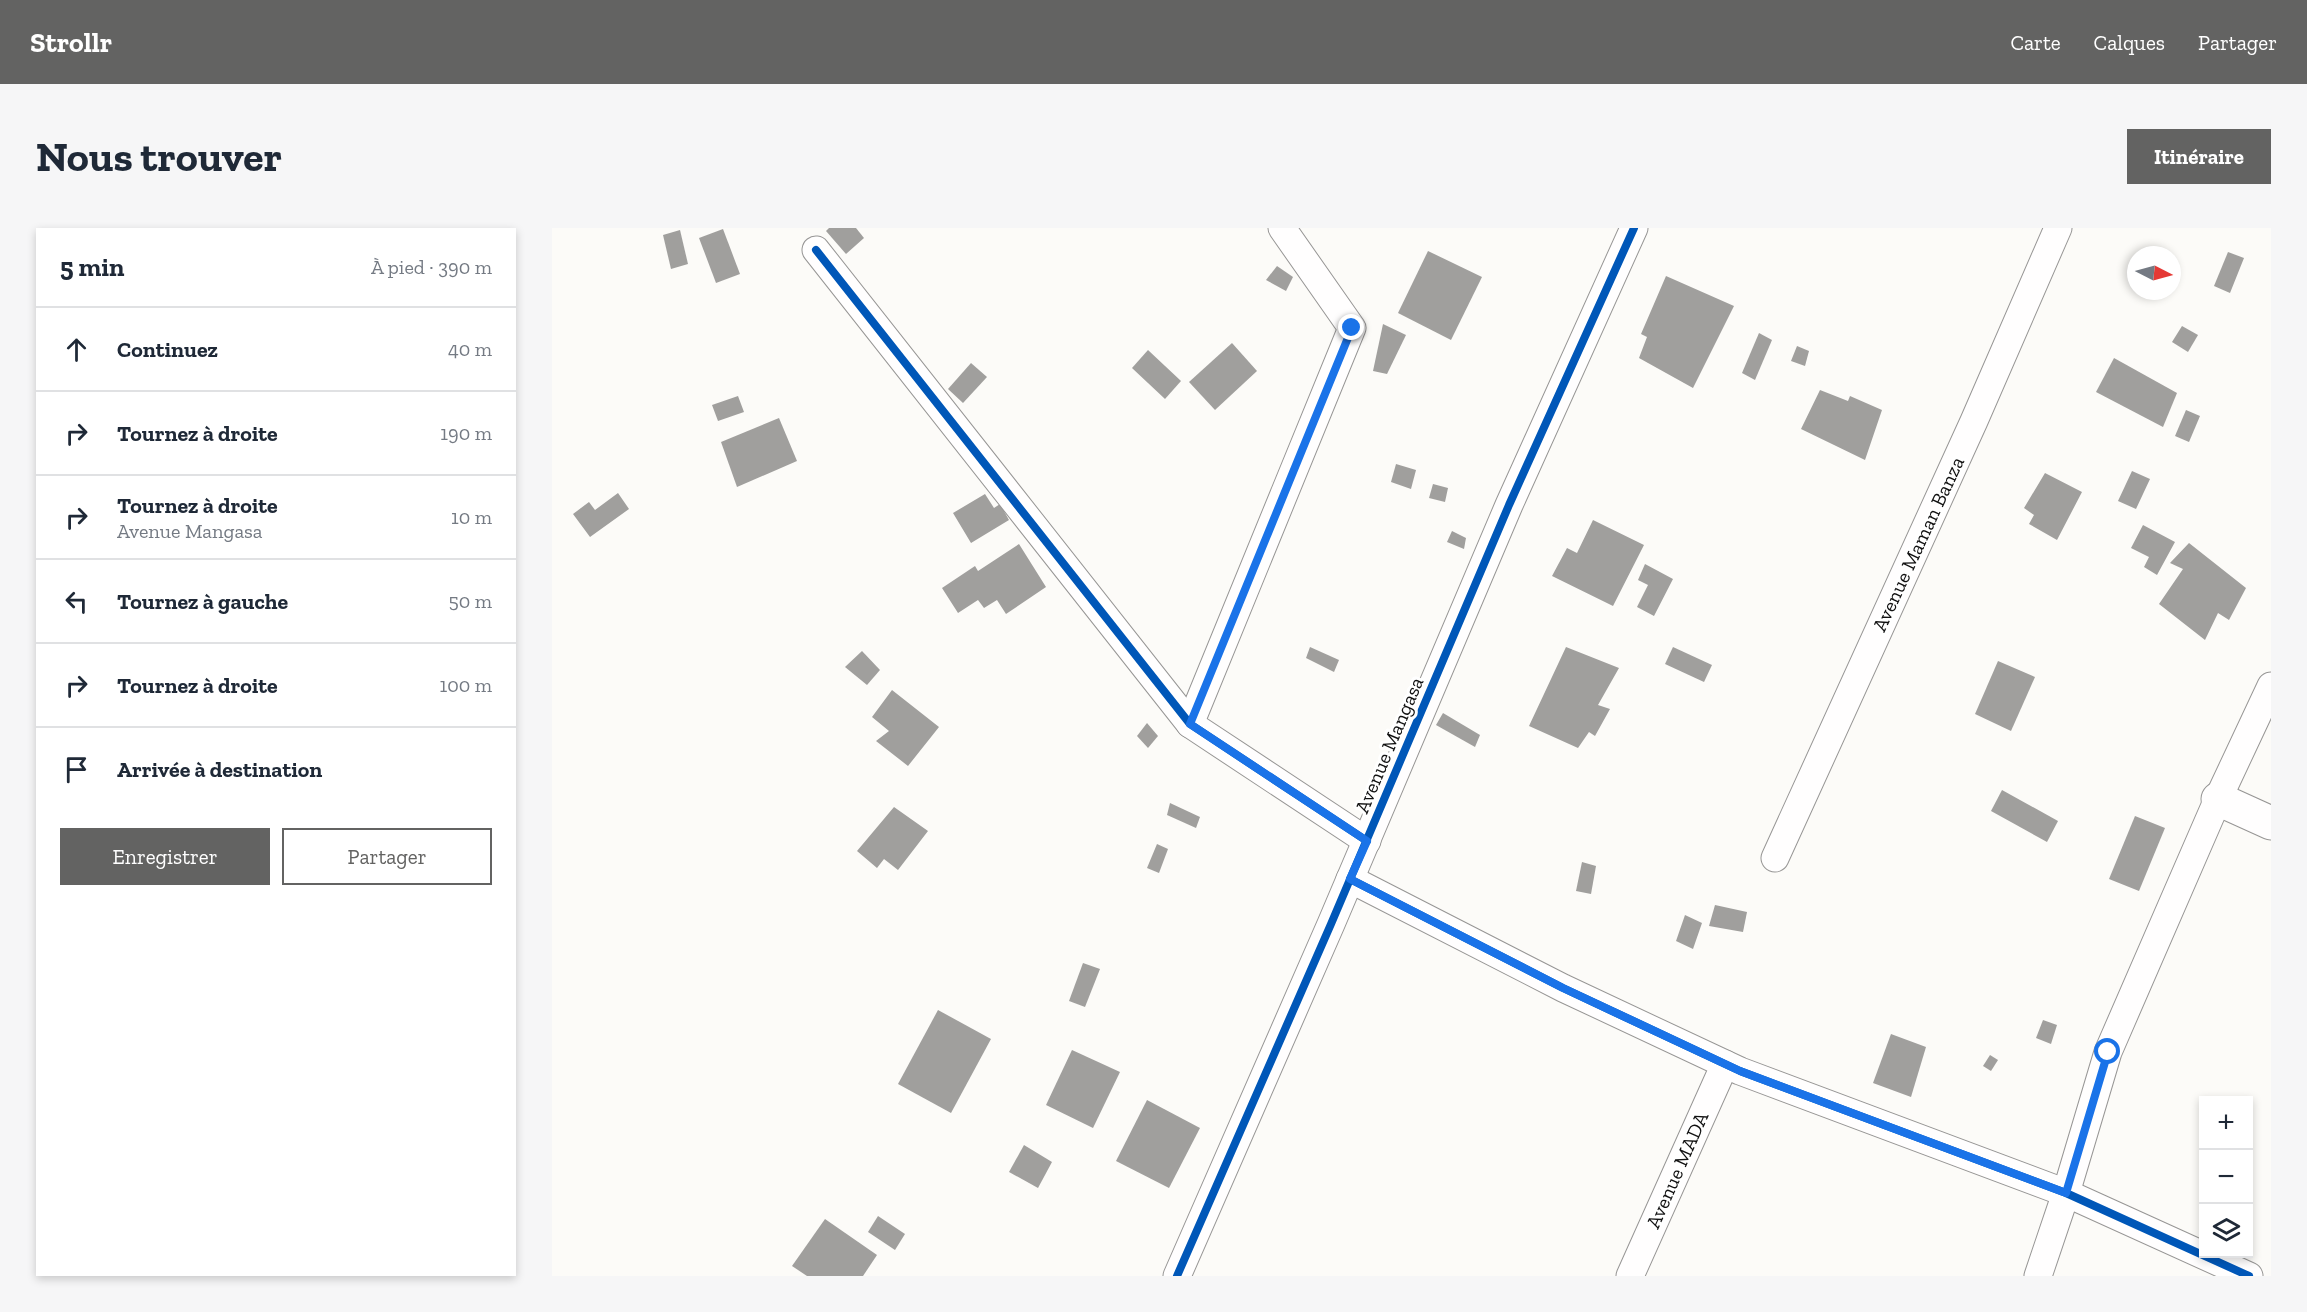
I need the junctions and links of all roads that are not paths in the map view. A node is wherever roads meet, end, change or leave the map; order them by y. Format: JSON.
{"nodes":[{"id":1,"x":1282,"y":228,"type":"edge"},
{"id":2,"x":1634,"y":228,"type":"edge"},
{"id":3,"x":2058,"y":228,"type":"edge"},
{"id":4,"x":816,"y":250,"type":"dead end"},
{"id":5,"x":2271,"y":686,"type":"edge"},
{"id":6,"x":1190,"y":724,"type":"junction"},
{"id":7,"x":2218,"y":799,"type":"junction"},
{"id":8,"x":2271,"y":822,"type":"edge"},
{"id":9,"x":1367,"y":841,"type":"junction"},
{"id":10,"x":1775,"y":858,"type":"dead end"},
{"id":11,"x":1350,"y":879,"type":"junction"},
{"id":12,"x":1725,"y":1064,"type":"junction"},
{"id":13,"x":2066,"y":1193,"type":"junction"},
{"id":14,"x":1177,"y":1276,"type":"edge"},
{"id":15,"x":1630,"y":1276,"type":"edge"},
{"id":16,"x":2038,"y":1276,"type":"edge"},
{"id":17,"x":2249,"y":1276,"type":"edge"}],
"edges":[{"from":1,"to":6,"type":"street"},
{"from":2,"to":9,"type":"street","name":"Avenue Mangasa"},
{"from":3,"to":10,"type":"street","name":"Avenue Maman Banza"},
{"from":4,"to":6,"type":"street"},
{"from":5,"to":7,"type":"street"},
{"from":6,"to":9,"type":"street"},
{"from":7,"to":8,"type":"street"},
{"from":7,"to":13,"type":"street"},
{"from":9,"to":11,"type":"street","name":"Avenue Mangasa"},
{"from":11,"to":12,"type":"street"},
{"from":11,"to":14,"type":"street","name":"Avenue Mangasa"},
{"from":12,"to":13,"type":"street"},
{"from":12,"to":15,"type":"street","name":"Avenue MADA"},
{"from":13,"to":16,"type":"street"},
{"from":13,"to":17,"type":"street"}]}
